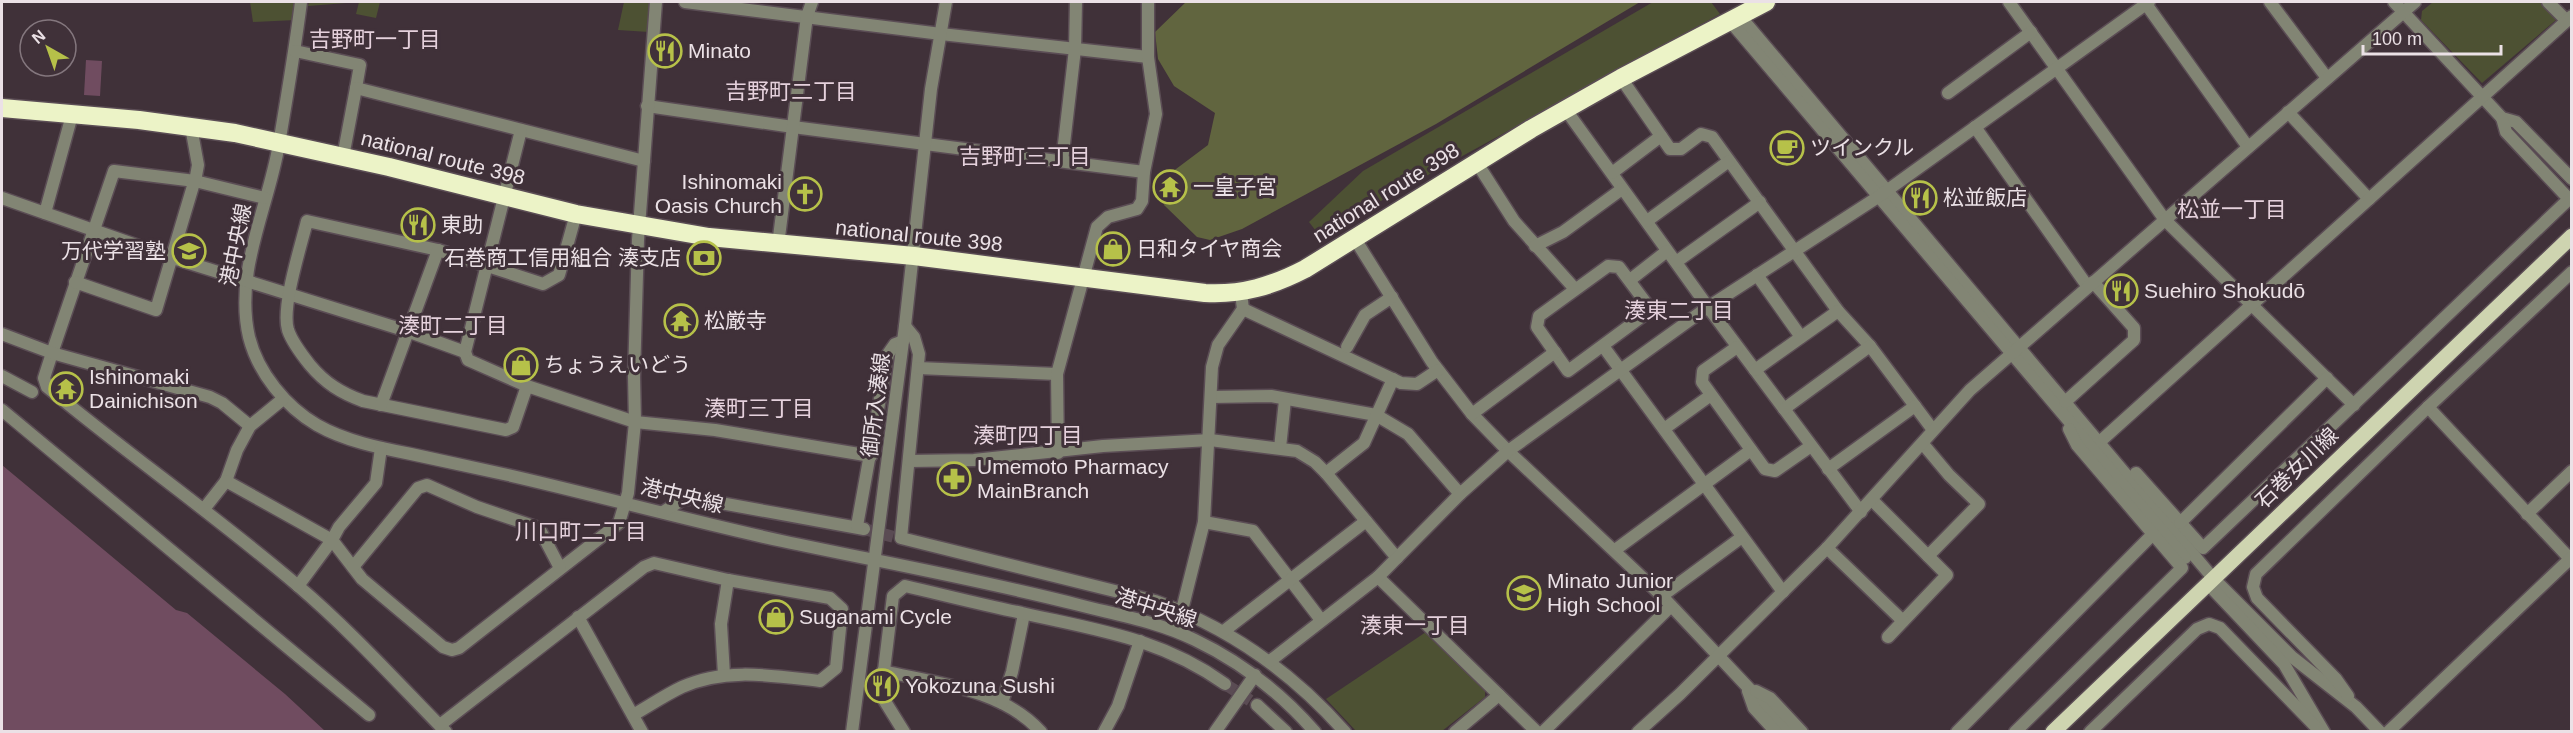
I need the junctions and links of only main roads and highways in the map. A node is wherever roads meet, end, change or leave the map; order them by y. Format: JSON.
{"nodes":[{"id":1,"x":1766,"y":2,"type":"edge"},
{"id":2,"x":2,"y":108,"type":"edge"},
{"id":3,"x":2571,"y":236,"type":"edge"},
{"id":4,"x":2053,"y":732,"type":"edge"}],
"edges":[{"from":1,"to":2,"type":"highway","name":"national route 398"},
{"from":3,"to":4,"type":"main road","name":"石巻女川線"}]}
